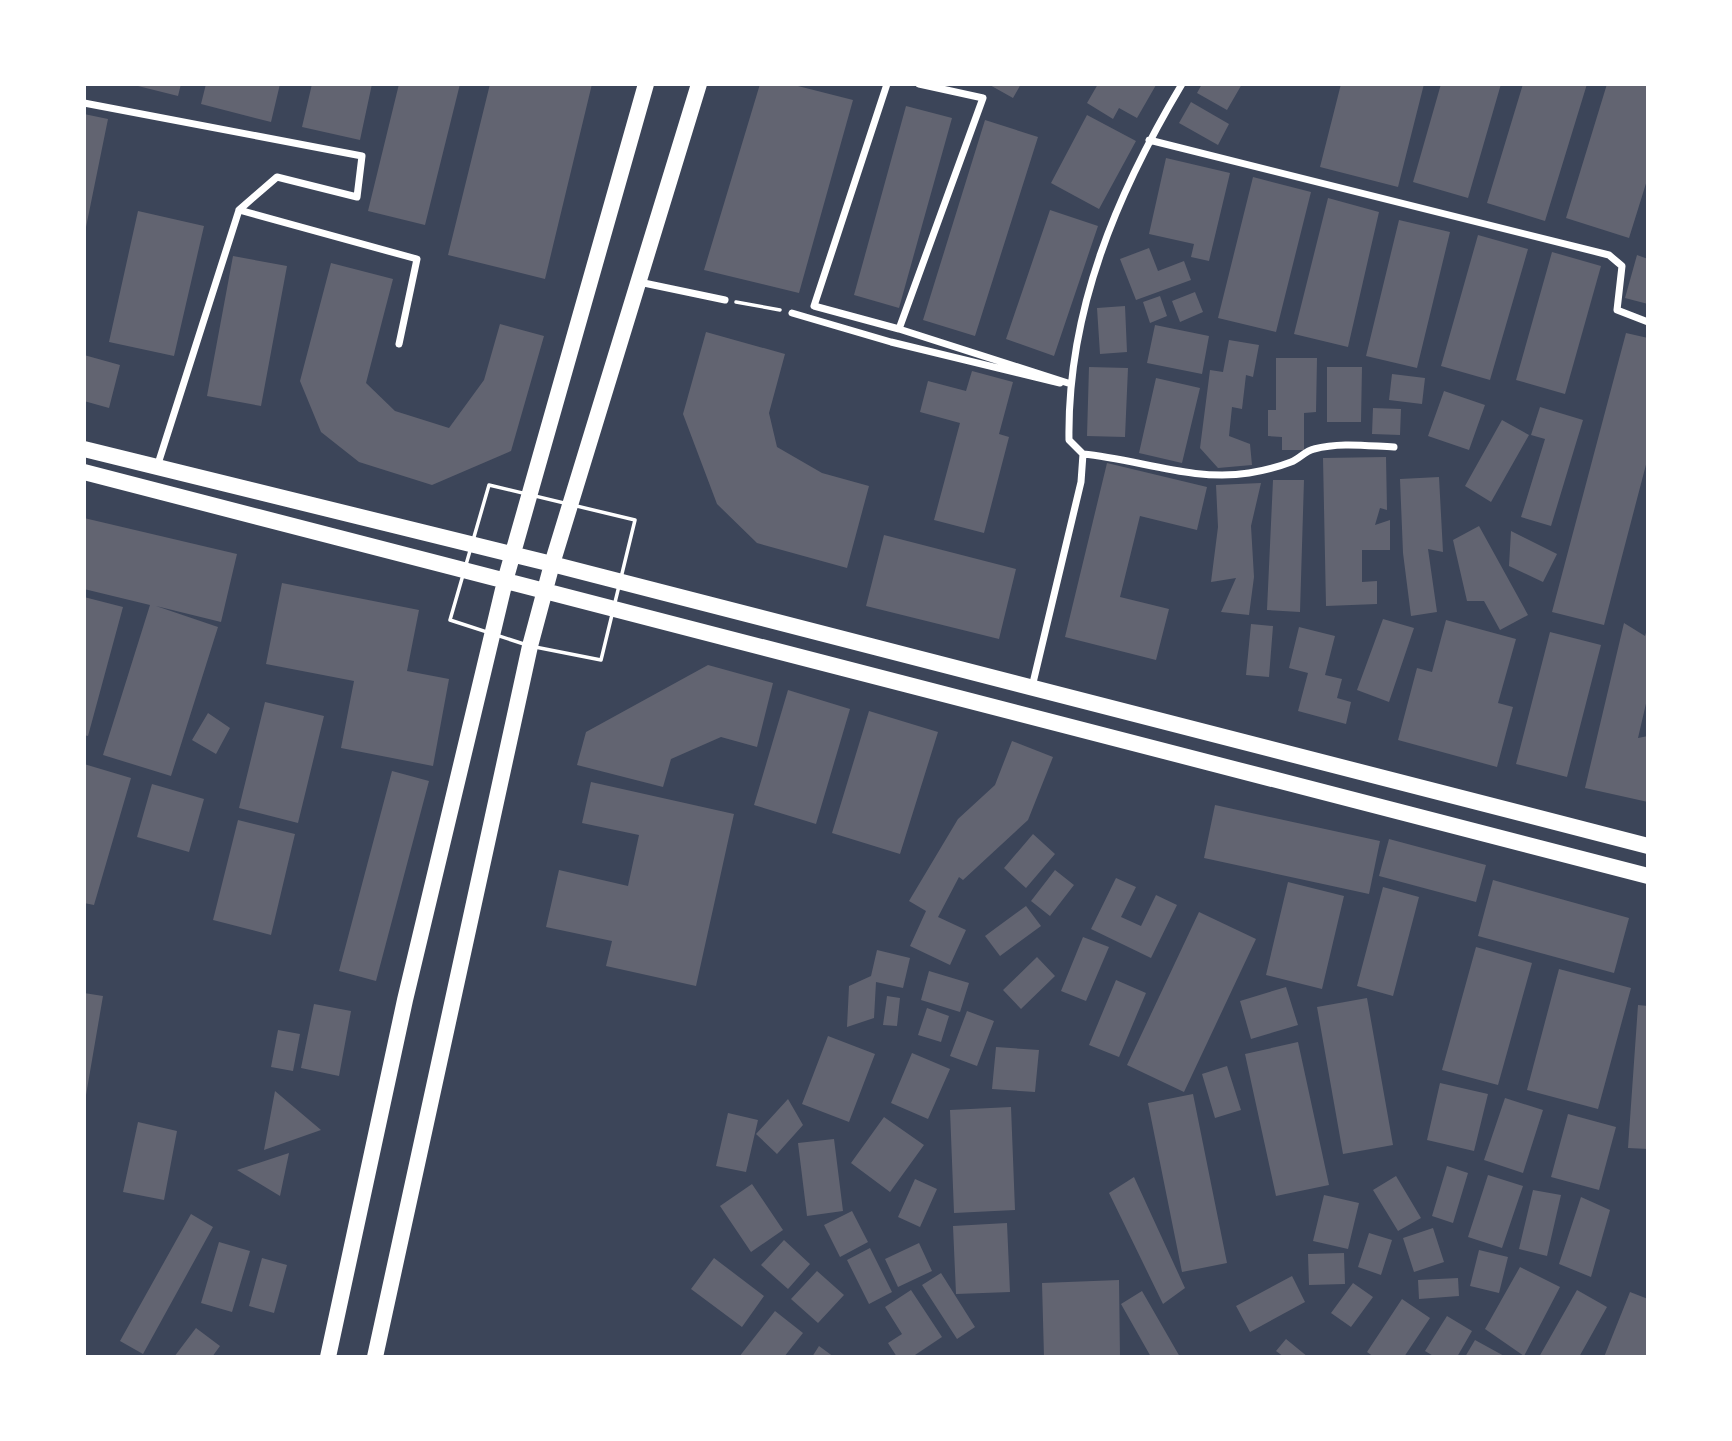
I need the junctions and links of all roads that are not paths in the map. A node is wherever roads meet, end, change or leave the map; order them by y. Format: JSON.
{"nodes":[{"id":1,"x":646,"y":84,"type":"edge"},
{"id":2,"x":699,"y":84,"type":"edge"},
{"id":3,"x":887,"y":84,"type":"edge"},
{"id":4,"x":919,"y":84,"type":"edge"},
{"id":5,"x":1182,"y":84,"type":"edge"},
{"id":6,"x":84,"y":103,"type":"edge"},
{"id":7,"x":1149,"y":140,"type":"junction"},
{"id":8,"x":239,"y":210,"type":"junction"},
{"id":9,"x":639,"y":282,"type":"junction"},
{"id":10,"x":725,"y":300,"type":"road end"},
{"id":11,"x":792,"y":313,"type":"road end"},
{"id":12,"x":1648,"y":321,"type":"edge"},
{"id":13,"x":899,"y":329,"type":"junction"},
{"id":14,"x":399,"y":344,"type":"dead end"},
{"id":15,"x":1072,"y":384,"type":"junction"},
{"id":16,"x":1395,"y":447,"type":"dead end"},
{"id":17,"x":84,"y":449,"type":"edge"},
{"id":18,"x":1083,"y":454,"type":"junction"},
{"id":19,"x":157,"y":467,"type":"junction"},
{"id":20,"x":84,"y":472,"type":"edge"},
{"id":21,"x":512,"y":555,"type":"junction"},
{"id":22,"x":552,"y":564,"type":"junction"},
{"id":23,"x":505,"y":581,"type":"junction"},
{"id":24,"x":545,"y":592,"type":"junction"},
{"id":25,"x":1032,"y":688,"type":"junction"},
{"id":26,"x":1648,"y":846,"type":"edge"},
{"id":27,"x":1648,"y":876,"type":"edge"},
{"id":28,"x":328,"y":1357,"type":"edge"},
{"id":29,"x":376,"y":1357,"type":"edge"}],
"edges":[{"from":1,"to":21,"type":"main road"},
{"from":2,"to":9,"type":"main road"},
{"from":3,"to":13,"type":"street"},
{"from":4,"to":13,"type":"street"},
{"from":5,"to":7,"type":"street"},
{"from":6,"to":8,"type":"street"},
{"from":7,"to":12,"type":"street"},
{"from":7,"to":15,"type":"street"},
{"from":8,"to":14,"type":"street"},
{"from":8,"to":19,"type":"street"},
{"from":9,"to":10,"type":"street"},
{"from":9,"to":22,"type":"main road"},
{"from":11,"to":15,"type":"street"},
{"from":13,"to":15,"type":"street"},
{"from":15,"to":18,"type":"street"},
{"from":16,"to":18,"type":"street"},
{"from":17,"to":19,"type":"main road"},
{"from":18,"to":25,"type":"street"},
{"from":19,"to":21,"type":"main road"},
{"from":20,"to":23,"type":"main road"},
{"from":21,"to":22,"type":"main road"},
{"from":21,"to":23,"type":"main road"},
{"from":22,"to":24,"type":"main road"},
{"from":22,"to":25,"type":"main road"},
{"from":23,"to":24,"type":"main road"},
{"from":23,"to":28,"type":"main road"},
{"from":24,"to":27,"type":"main road"},
{"from":24,"to":29,"type":"main road"},
{"from":25,"to":26,"type":"main road"}]}
